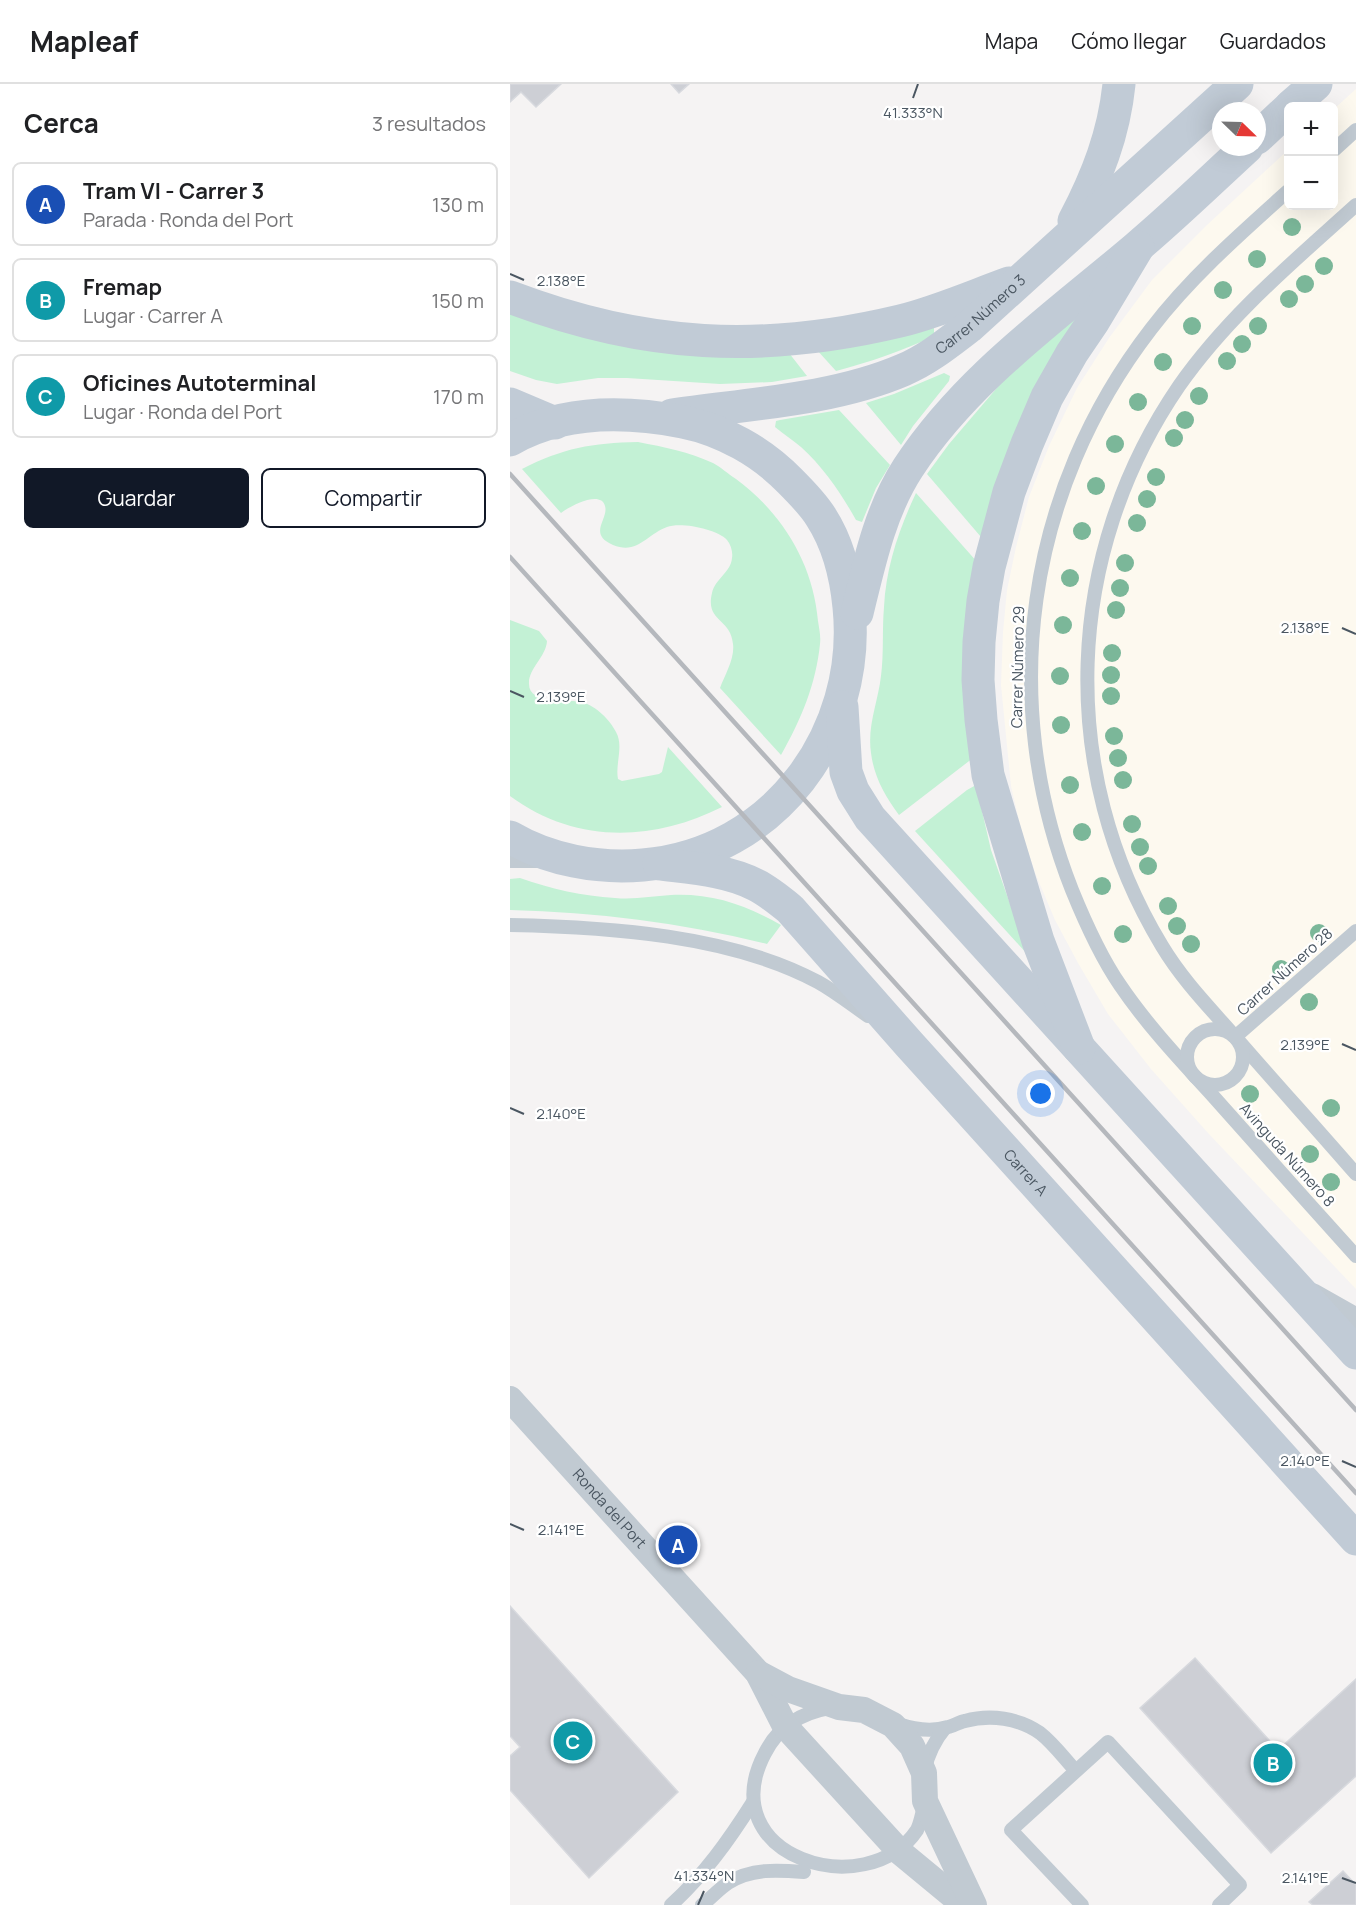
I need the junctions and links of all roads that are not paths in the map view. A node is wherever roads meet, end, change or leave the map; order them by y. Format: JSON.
{"nodes":[{"id":1,"x":1119,"y":84,"type":"edge"},
{"id":2,"x":1238,"y":84,"type":"edge"},
{"id":3,"x":1316,"y":84,"type":"edge"},
{"id":4,"x":1296,"y":102,"type":"edge"},
{"id":5,"x":1284,"y":113,"type":"edge"},
{"id":6,"x":1266,"y":130,"type":"edge"},
{"id":7,"x":1356,"y":130,"type":"edge"},
{"id":8,"x":1344,"y":145,"type":"edge"},
{"id":9,"x":1237,"y":156,"type":"edge"},
{"id":10,"x":1284,"y":195,"type":"edge"},
{"id":11,"x":1356,"y":205,"type":"edge"},
{"id":12,"x":1066,"y":237,"type":"junction"},
{"id":13,"x":1138,"y":247,"type":"junction"},
{"id":14,"x":1022,"y":279,"type":"junction"},
{"id":15,"x":510,"y":297,"type":"edge"},
{"id":16,"x":510,"y":404,"type":"edge"},
{"id":17,"x":659,"y":417,"type":"junction"},
{"id":18,"x":555,"y":423,"type":"junction"},
{"id":19,"x":510,"y":440,"type":"edge"},
{"id":20,"x":852,"y":632,"type":"junction"},
{"id":21,"x":842,"y":696,"type":"junction"},
{"id":22,"x":510,"y":837,"type":"edge"},
{"id":23,"x":510,"y":861,"type":"edge"},
{"id":24,"x":570,"y":861,"type":"junction"},
{"id":25,"x":659,"y":864,"type":"junction"},
{"id":26,"x":510,"y":925,"type":"edge"},
{"id":27,"x":1356,"y":931,"type":"edge"},
{"id":28,"x":1235,"y":1037,"type":"junction"},
{"id":29,"x":909,"y":1044,"type":"junction"},
{"id":30,"x":1079,"y":1048,"type":"junction"},
{"id":31,"x":1194,"y":1075,"type":"junction"},
{"id":32,"x":1356,"y":1174,"type":"edge"},
{"id":33,"x":1356,"y":1256,"type":"edge"},
{"id":34,"x":1292,"y":1284,"type":"junction"},
{"id":35,"x":1356,"y":1321,"type":"edge"},
{"id":36,"x":1356,"y":1353,"type":"edge"},
{"id":37,"x":510,"y":1399,"type":"edge"},
{"id":38,"x":1356,"y":1539,"type":"edge"},
{"id":39,"x":758,"y":1673,"type":"junction"},
{"id":40,"x":839,"y":1707,"type":"junction"},
{"id":41,"x":880,"y":1718,"type":"junction"},
{"id":42,"x":785,"y":1726,"type":"junction"},
{"id":43,"x":945,"y":1728,"type":"junction"},
{"id":44,"x":1075,"y":1770,"type":"junction"},
{"id":45,"x":924,"y":1773,"type":"junction"},
{"id":46,"x":753,"y":1802,"type":"junction"},
{"id":47,"x":925,"y":1802,"type":"junction"},
{"id":48,"x":901,"y":1853,"type":"junction"},
{"id":49,"x":809,"y":1873,"type":"junction"},
{"id":50,"x":671,"y":1905,"type":"edge"},
{"id":51,"x":702,"y":1905,"type":"edge"},
{"id":52,"x":964,"y":1905,"type":"edge"},
{"id":53,"x":974,"y":1905,"type":"edge"},
{"id":54,"x":1082,"y":1905,"type":"edge"},
{"id":55,"x":1219,"y":1905,"type":"edge"}],
"edges":[{"from":1,"to":12,"type":"main road"},
{"from":2,"to":12,"type":"main road","name":"Carrer Número 3"},
{"from":3,"to":4,"type":"main road"},
{"from":5,"to":6,"type":"main road"},
{"from":7,"to":8,"type":"lane"},
{"from":9,"to":13,"type":"main road"},
{"from":10,"to":31,"type":"lane","name":"Carrer Número 29"},
{"from":11,"to":28,"type":"lane"},
{"from":12,"to":14,"type":"main road","name":"Carrer Número 3"},
{"from":13,"to":20,"type":"main road"},
{"from":13,"to":30,"type":"main road"},
{"from":14,"to":15,"type":"main road"},
{"from":14,"to":17,"type":"main road","name":"Carrer Número 3"},
{"from":16,"to":18,"type":"main road"},
{"from":17,"to":18,"type":"main road"},
{"from":17,"to":20,"type":"main road"},
{"from":18,"to":19,"type":"main road"},
{"from":20,"to":21,"type":"main road"},
{"from":21,"to":25,"type":"main road"},
{"from":21,"to":30,"type":"main road"},
{"from":22,"to":24,"type":"main road"},
{"from":23,"to":24,"type":"lane"},
{"from":24,"to":25,"type":"main road"},
{"from":25,"to":29,"type":"main road","name":"Carrer A"},
{"from":26,"to":29,"type":"lane"},
{"from":27,"to":28,"type":"lane","name":"Carrer Número 28"},
{"from":28,"to":31,"type":"lane"},
{"from":28,"to":31,"type":"lane"},
{"from":28,"to":32,"type":"lane"},
{"from":29,"to":38,"type":"main road","name":"Carrer A"},
{"from":30,"to":34,"type":"main road"},
{"from":31,"to":33,"type":"lane","name":"Avinguda Número 8"},
{"from":34,"to":35,"type":"street"},
{"from":34,"to":36,"type":"main road"},
{"from":37,"to":39,"type":"street","name":"Ronda del Port"},
{"from":39,"to":40,"type":"street","name":"Ronda del Port"},
{"from":39,"to":42,"type":"street","name":"Ronda del Port"},
{"from":40,"to":41,"type":"street","name":"Ronda del Port"},
{"from":40,"to":42,"type":"lane","name":"Ronda del Port"},
{"from":41,"to":43,"type":"lane"},
{"from":41,"to":45,"type":"street","name":"Ronda del Port"},
{"from":42,"to":46,"type":"lane","name":"Ronda del Port"},
{"from":42,"to":48,"type":"street","name":"Ronda del Port"},
{"from":43,"to":44,"type":"lane"},
{"from":43,"to":45,"type":"lane"},
{"from":44,"to":54,"type":"lane"},
{"from":44,"to":55,"type":"lane"},
{"from":45,"to":47,"type":"street","name":"Ronda del Port"},
{"from":46,"to":49,"type":"lane","name":"Ronda del Port"},
{"from":46,"to":50,"type":"lane"},
{"from":47,"to":48,"type":"lane","name":"Ronda del Port"},
{"from":47,"to":53,"type":"street","name":"Ronda del Port"},
{"from":48,"to":49,"type":"lane","name":"Ronda del Port"},
{"from":48,"to":52,"type":"street","name":"Ronda del Port"},
{"from":49,"to":51,"type":"lane"}]}
